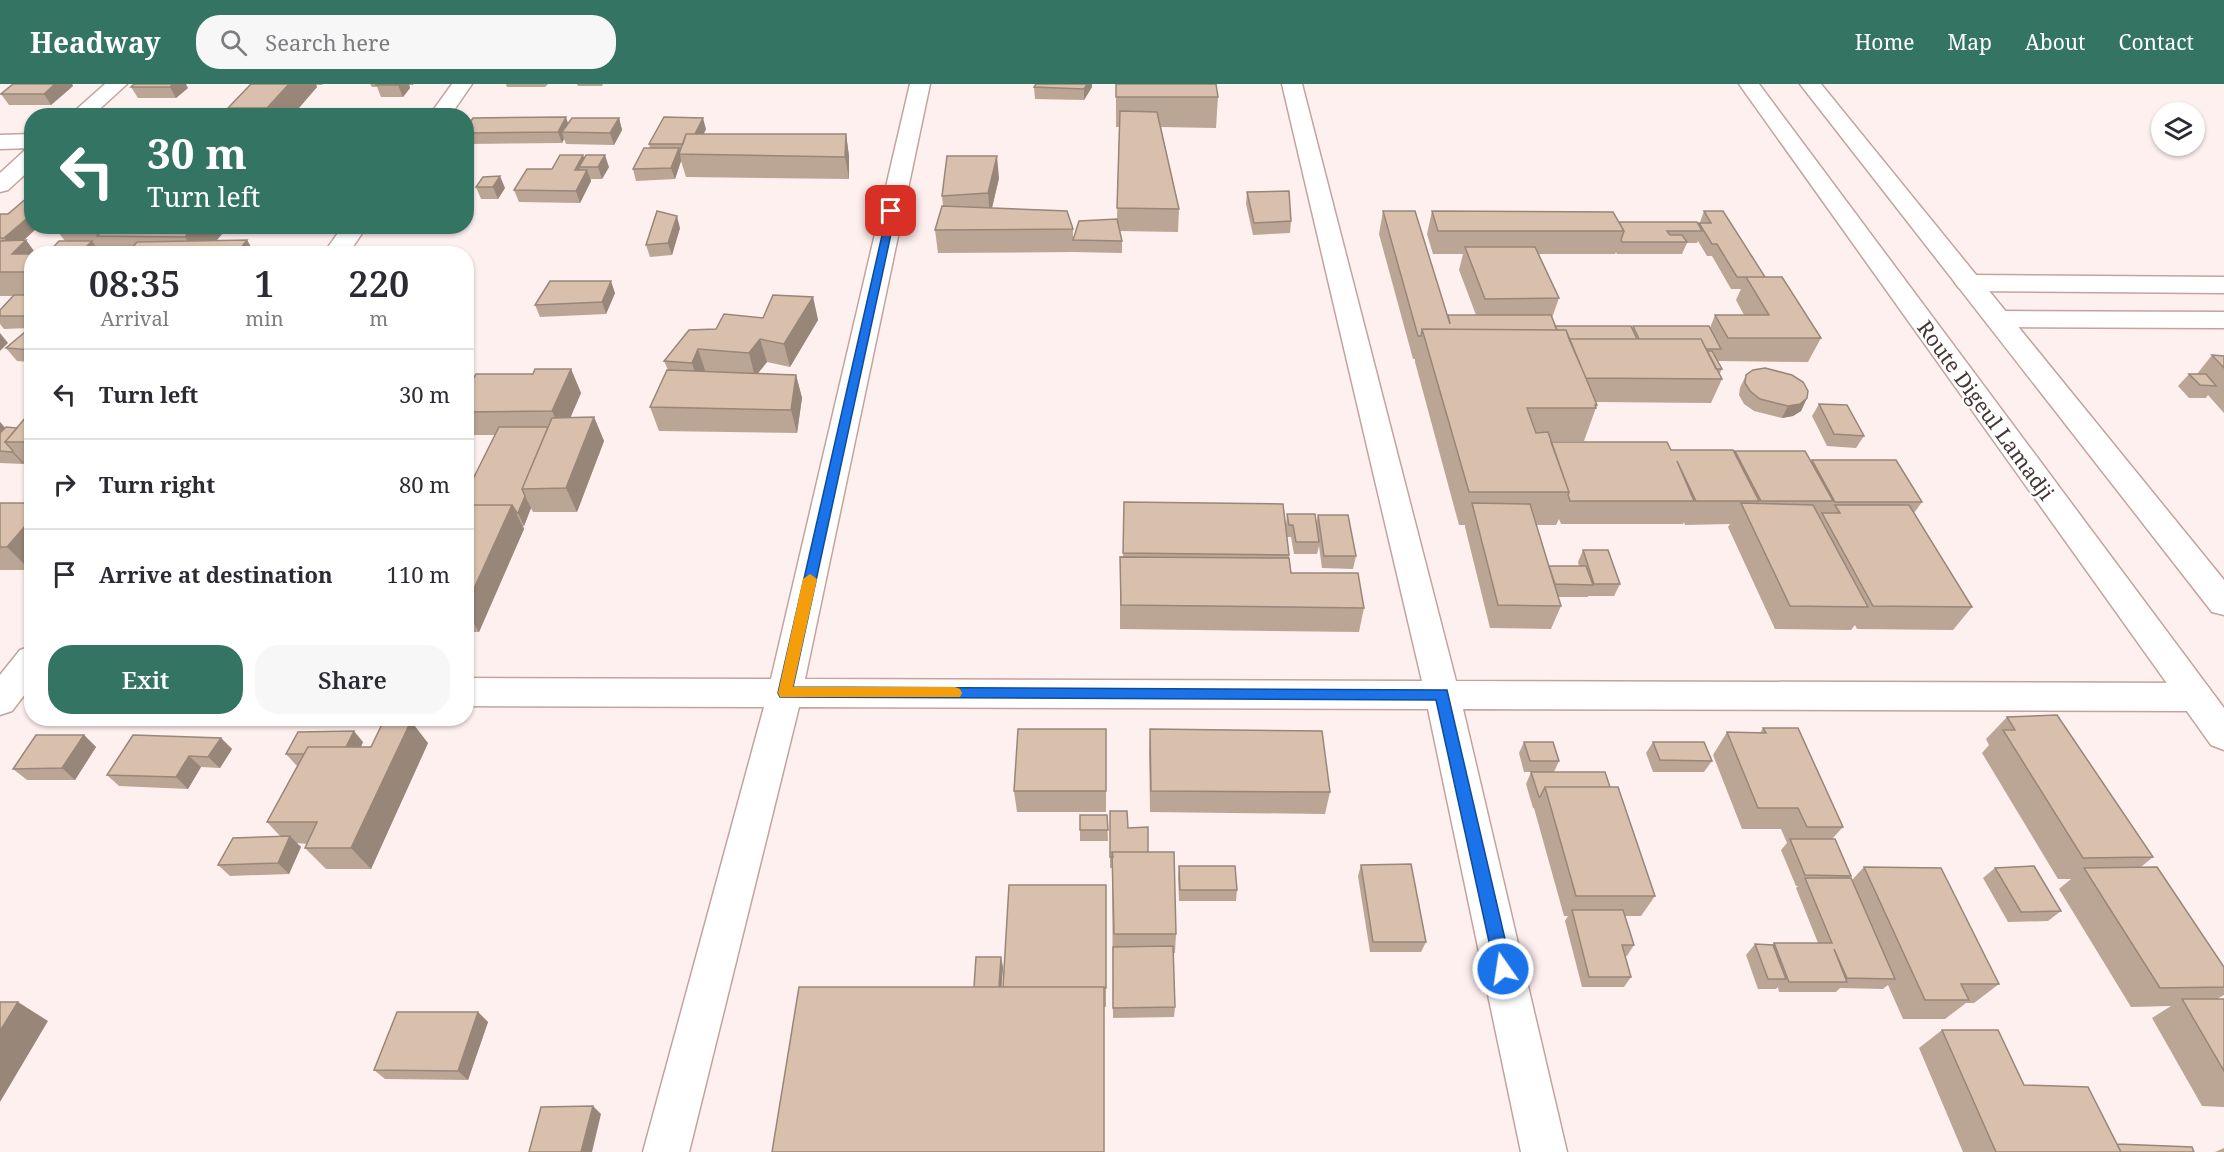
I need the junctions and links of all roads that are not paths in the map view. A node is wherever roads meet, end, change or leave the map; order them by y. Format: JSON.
{"nodes":[{"id":1,"x":117,"y":84,"type":"edge"},
{"id":2,"x":462,"y":84,"type":"edge"},
{"id":3,"x":920,"y":84,"type":"edge"},
{"id":4,"x":1292,"y":84,"type":"edge"},
{"id":5,"x":1749,"y":84,"type":"edge"},
{"id":6,"x":1810,"y":84,"type":"edge"},
{"id":7,"x":88,"y":108,"type":"edge"},
{"id":8,"x":445,"y":108,"type":"edge"},
{"id":9,"x":24,"y":141,"type":"edge"},
{"id":10,"x":0,"y":142,"type":"edge"},
{"id":11,"x":24,"y":163,"type":"edge"},
{"id":12,"x":0,"y":184,"type":"edge"},
{"id":13,"x":1968,"y":283,"type":"junction"},
{"id":14,"x":2224,"y":285,"type":"edge"},
{"id":15,"x":1997,"y":319,"type":"junction"},
{"id":16,"x":2224,"y":320,"type":"edge"},
{"id":17,"x":2224,"y":603,"type":"edge"},
{"id":18,"x":24,"y":671,"type":"edge"},
{"id":19,"x":474,"y":692,"type":"edge"},
{"id":20,"x":10,"y":693,"type":"edge"},
{"id":21,"x":785,"y":693,"type":"junction"},
{"id":22,"x":1442,"y":694,"type":"junction"},
{"id":23,"x":2196,"y":697,"type":"junction"},
{"id":24,"x":2224,"y":735,"type":"edge"},
{"id":25,"x":666,"y":1152,"type":"edge"},
{"id":26,"x":1544,"y":1152,"type":"edge"}],
"edges":[{"from":1,"to":7,"type":"street"},
{"from":2,"to":8,"type":"street"},
{"from":3,"to":21,"type":"street"},
{"from":4,"to":22,"type":"street"},
{"from":5,"to":23,"type":"street","name":"Route Digeul Lamadji"},
{"from":6,"to":13,"type":"street"},
{"from":9,"to":10,"type":"street"},
{"from":11,"to":12,"type":"street"},
{"from":13,"to":14,"type":"street"},
{"from":13,"to":15,"type":"street"},
{"from":15,"to":16,"type":"street"},
{"from":15,"to":17,"type":"street"},
{"from":18,"to":20,"type":"street"},
{"from":19,"to":21,"type":"street"},
{"from":21,"to":22,"type":"street"},
{"from":21,"to":25,"type":"street"},
{"from":22,"to":23,"type":"street"},
{"from":22,"to":26,"type":"street"},
{"from":23,"to":24,"type":"street","name":"Route Digeul Lamadji"}]}
